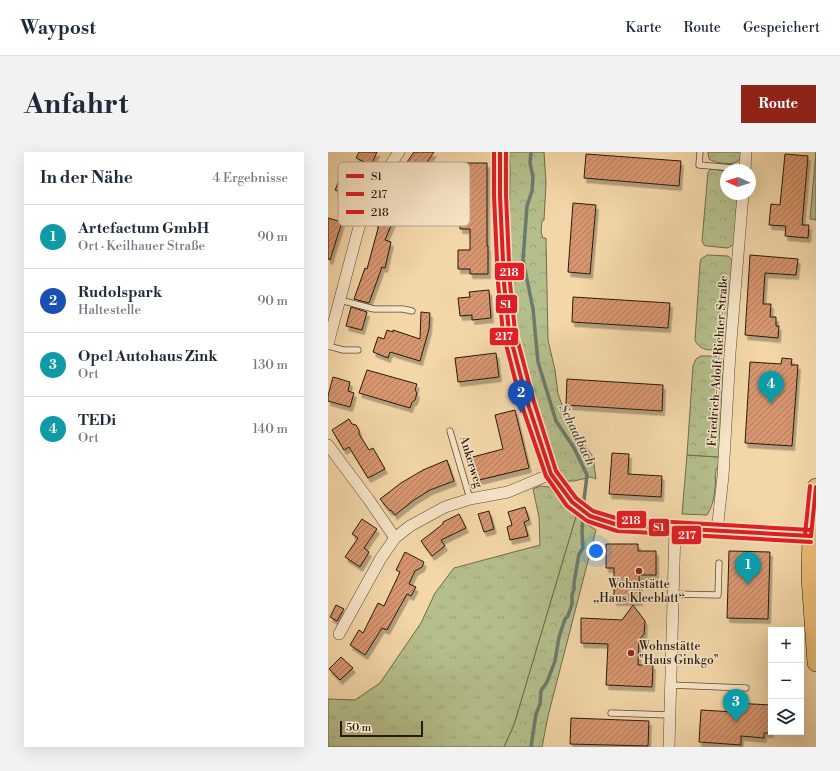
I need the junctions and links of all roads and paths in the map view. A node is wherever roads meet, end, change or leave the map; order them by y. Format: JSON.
{"nodes":[{"id":1,"x":399,"y":152,"type":"edge"},
{"id":2,"x":500,"y":152,"type":"edge"},
{"id":3,"x":700,"y":152,"type":"edge"},
{"id":4,"x":746,"y":152,"type":"edge"},
{"id":5,"x":392,"y":162,"type":"edge"},
{"id":6,"x":745,"y":164,"type":"edge"},
{"id":7,"x":720,"y":167,"type":"edge"},
{"id":8,"x":742,"y":200,"type":"edge"},
{"id":9,"x":359,"y":226,"type":"edge"},
{"id":10,"x":340,"y":300,"type":"junction"},
{"id":11,"x":412,"y":311,"type":"dead end"},
{"id":12,"x":328,"y":345,"type":"edge"},
{"id":13,"x":358,"y":350,"type":"dead end"},
{"id":14,"x":450,"y":431,"type":"dead end"},
{"id":15,"x":328,"y":445,"type":"edge"},
{"id":16,"x":551,"y":474,"type":"junction"},
{"id":17,"x":816,"y":487,"type":"edge"},
{"id":18,"x":470,"y":499,"type":"junction"},
{"id":19,"x":675,"y":528,"type":"junction"},
{"id":20,"x":717,"y":531,"type":"junction"},
{"id":21,"x":811,"y":536,"type":"junction"},
{"id":22,"x":395,"y":538,"type":"junction"},
{"id":23,"x":719,"y":563,"type":"dead end"},
{"id":24,"x":673,"y":594,"type":"junction"},
{"id":25,"x":339,"y":634,"type":"dead end"},
{"id":26,"x":816,"y":663,"type":"edge"},
{"id":27,"x":670,"y":685,"type":"junction"},
{"id":28,"x":746,"y":688,"type":"dead end"},
{"id":29,"x":611,"y":713,"type":"dead end"},
{"id":30,"x":670,"y":715,"type":"junction"},
{"id":31,"x":669,"y":747,"type":"edge"}],
"edges":[{"from":1,"to":5,"type":"street"},
{"from":2,"to":16,"type":"street"},
{"from":3,"to":7,"type":"lane"},
{"from":4,"to":6,"type":"street"},
{"from":8,"to":20,"type":"street","name":"Friedrich-Adolf-Richter-Straße"},
{"from":9,"to":10,"type":"street"},
{"from":10,"to":11,"type":"lane"},
{"from":10,"to":12,"type":"street"},
{"from":12,"to":13,"type":"lane"},
{"from":14,"to":18,"type":"lane","name":"Ankerweg"},
{"from":15,"to":22,"type":"street"},
{"from":16,"to":18,"type":"street"},
{"from":16,"to":19,"type":"street"},
{"from":17,"to":21,"type":"main road"},
{"from":18,"to":22,"type":"street"},
{"from":19,"to":20,"type":"street"},
{"from":19,"to":24,"type":"street"},
{"from":20,"to":21,"type":"street"},
{"from":21,"to":26,"type":"main road"},
{"from":22,"to":25,"type":"street"},
{"from":23,"to":24,"type":"lane"},
{"from":24,"to":27,"type":"street"},
{"from":27,"to":28,"type":"lane"},
{"from":27,"to":30,"type":"street"},
{"from":29,"to":30,"type":"lane"},
{"from":30,"to":31,"type":"street"}]}
